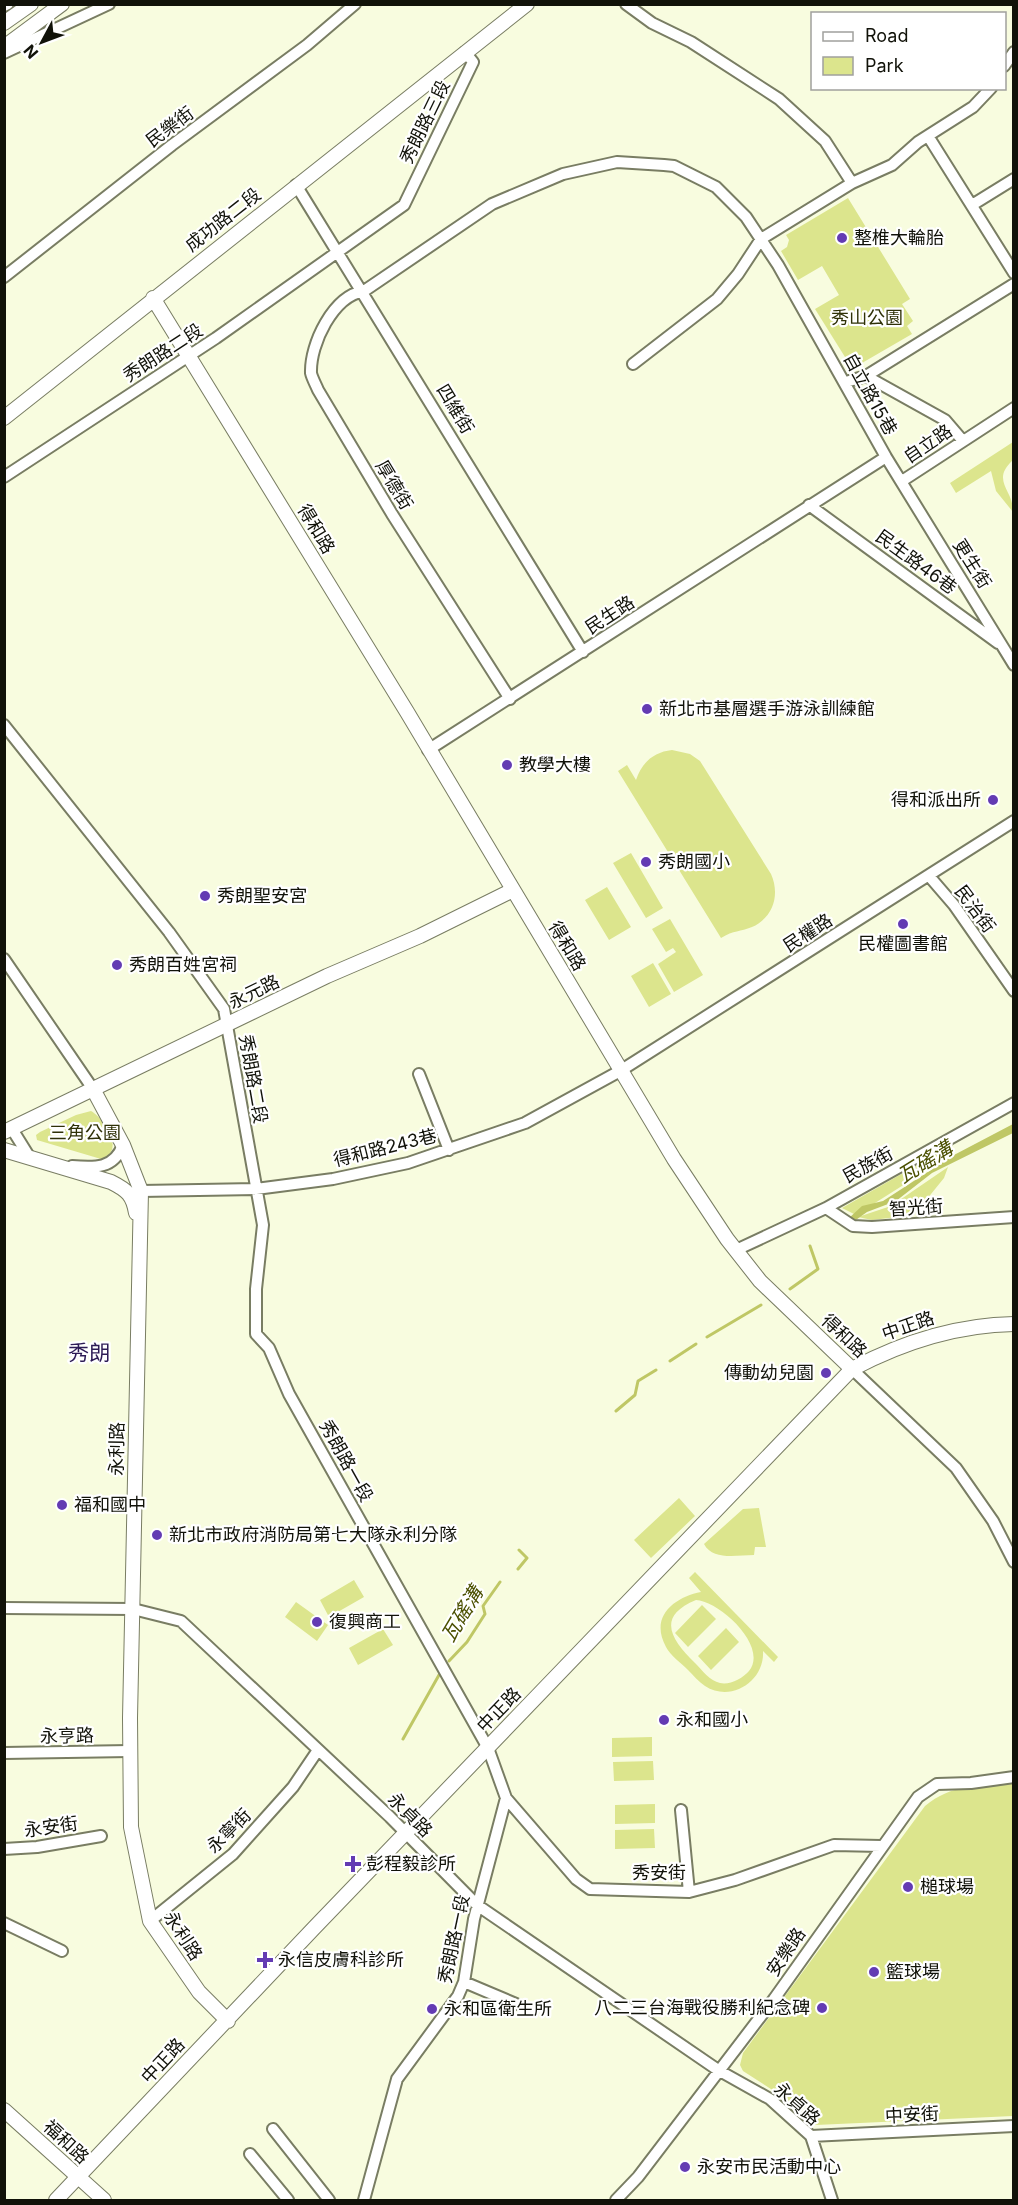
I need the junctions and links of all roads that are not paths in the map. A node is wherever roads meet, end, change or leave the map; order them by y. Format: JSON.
{"nodes":[{"id":1,"x":31,"y":4,"type":"edge"},
{"id":2,"x":62,"y":4,"type":"edge"},
{"id":3,"x":109,"y":4,"type":"edge"},
{"id":4,"x":355,"y":4,"type":"edge"},
{"id":5,"x":626,"y":4,"type":"edge"},
{"id":6,"x":521,"y":7,"type":"edge"},
{"id":7,"x":4,"y":23,"type":"edge"},
{"id":8,"x":4,"y":47,"type":"edge"},
{"id":9,"x":465,"y":52,"type":"junction"},
{"id":10,"x":4,"y":53,"type":"edge"},
{"id":11,"x":989,"y":90,"type":"edge"},
{"id":12,"x":928,"y":136,"type":"junction"},
{"id":13,"x":563,"y":174,"type":"joint"},
{"id":14,"x":1014,"y":179,"type":"edge"},
{"id":15,"x":852,"y":183,"type":"junction"},
{"id":16,"x":296,"y":185,"type":"junction"},
{"id":17,"x":972,"y":205,"type":"junction"},
{"id":18,"x":761,"y":239,"type":"junction"},
{"id":19,"x":338,"y":252,"type":"junction"},
{"id":20,"x":1014,"y":273,"type":"edge"},
{"id":21,"x":4,"y":277,"type":"edge"},
{"id":22,"x":1014,"y":284,"type":"edge"},
{"id":23,"x":364,"y":291,"type":"junction"},
{"id":24,"x":153,"y":298,"type":"junction"},
{"id":25,"x":190,"y":354,"type":"junction"},
{"id":26,"x":633,"y":364,"type":"dead end"},
{"id":27,"x":866,"y":376,"type":"junction"},
{"id":28,"x":846,"y":382,"type":"junction"},
{"id":29,"x":1014,"y":408,"type":"edge"},
{"id":30,"x":4,"y":418,"type":"edge"},
{"id":31,"x":963,"y":441,"type":"junction"},
{"id":32,"x":886,"y":457,"type":"junction"},
{"id":33,"x":4,"y":477,"type":"edge"},
{"id":34,"x":902,"y":482,"type":"junction"},
{"id":35,"x":809,"y":505,"type":"junction"},
{"id":36,"x":1004,"y":647,"type":"junction"},
{"id":37,"x":583,"y":652,"type":"junction"},
{"id":38,"x":1014,"y":665,"type":"edge"},
{"id":39,"x":510,"y":699,"type":"junction"},
{"id":40,"x":4,"y":724,"type":"edge"},
{"id":41,"x":428,"y":750,"type":"junction"},
{"id":42,"x":1014,"y":821,"type":"edge"},
{"id":43,"x":929,"y":876,"type":"junction"},
{"id":44,"x":513,"y":890,"type":"junction"},
{"id":45,"x":4,"y":959,"type":"edge"},
{"id":46,"x":1014,"y":991,"type":"edge"},
{"id":47,"x":227,"y":1026,"type":"junction"},
{"id":48,"x":620,"y":1071,"type":"junction"},
{"id":49,"x":419,"y":1074,"type":"dead end"},
{"id":50,"x":93,"y":1089,"type":"junction"},
{"id":51,"x":1014,"y":1102,"type":"edge"},
{"id":52,"x":8,"y":1130,"type":"edge"},
{"id":53,"x":123,"y":1145,"type":"junction"},
{"id":54,"x":448,"y":1149,"type":"junction"},
{"id":55,"x":4,"y":1150,"type":"edge"},
{"id":56,"x":36,"y":1160,"type":"junction"},
{"id":57,"x":256,"y":1190,"type":"junction"},
{"id":58,"x":141,"y":1191,"type":"junction"},
{"id":59,"x":826,"y":1208,"type":"junction"},
{"id":60,"x":1014,"y":1217,"type":"edge"},
{"id":61,"x":141,"y":1234,"type":"junction"},
{"id":62,"x":736,"y":1250,"type":"junction"},
{"id":63,"x":1014,"y":1324,"type":"edge"},
{"id":64,"x":852,"y":1369,"type":"junction"},
{"id":65,"x":289,"y":1395,"type":"joint"},
{"id":66,"x":1014,"y":1562,"type":"edge"},
{"id":67,"x":4,"y":1608,"type":"edge"},
{"id":68,"x":132,"y":1609,"type":"junction"},
{"id":69,"x":488,"y":1748,"type":"junction"},
{"id":70,"x":318,"y":1750,"type":"junction"},
{"id":71,"x":130,"y":1751,"type":"junction"},
{"id":72,"x":4,"y":1753,"type":"edge"},
{"id":73,"x":1014,"y":1777,"type":"edge"},
{"id":74,"x":506,"y":1798,"type":"junction"},
{"id":75,"x":681,"y":1810,"type":"dead end"},
{"id":76,"x":406,"y":1833,"type":"junction"},
{"id":77,"x":101,"y":1836,"type":"dead end"},
{"id":78,"x":881,"y":1846,"type":"junction"},
{"id":79,"x":4,"y":1849,"type":"edge"},
{"id":80,"x":689,"y":1892,"type":"junction"},
{"id":81,"x":477,"y":1905,"type":"junction"},
{"id":82,"x":150,"y":1921,"type":"junction"},
{"id":83,"x":4,"y":1923,"type":"edge"},
{"id":84,"x":62,"y":1951,"type":"dead end"},
{"id":85,"x":464,"y":1982,"type":"junction"},
{"id":86,"x":516,"y":2004,"type":"dead end"},
{"id":87,"x":228,"y":2021,"type":"junction"},
{"id":88,"x":718,"y":2070,"type":"junction"},
{"id":89,"x":4,"y":2110,"type":"edge"},
{"id":90,"x":1014,"y":2126,"type":"edge"},
{"id":91,"x":273,"y":2129,"type":"dead end"},
{"id":92,"x":812,"y":2136,"type":"junction"},
{"id":93,"x":250,"y":2154,"type":"dead end"},
{"id":94,"x":79,"y":2178,"type":"junction"},
{"id":95,"x":56,"y":2200,"type":"edge"},
{"id":96,"x":104,"y":2200,"type":"edge"},
{"id":97,"x":288,"y":2200,"type":"edge"},
{"id":98,"x":329,"y":2200,"type":"edge"},
{"id":99,"x":364,"y":2200,"type":"edge"},
{"id":100,"x":616,"y":2200,"type":"edge"},
{"id":101,"x":832,"y":2200,"type":"edge"}],
"edges":[{"from":1,"to":7,"type":"street"},
{"from":2,"to":8,"type":"street"},
{"from":3,"to":10,"type":"street"},
{"from":4,"to":21,"type":"street","name":"民樂街"},
{"from":5,"to":15,"type":"street"},
{"from":6,"to":9,"type":"street"},
{"from":9,"to":16,"type":"street","name":"成功路二段"},
{"from":9,"to":19,"type":"street","name":"秀朗路三段"},
{"from":11,"to":12,"type":"street"},
{"from":12,"to":15,"type":"street"},
{"from":12,"to":17,"type":"street"},
{"from":13,"to":18,"type":"street","name":"自立路15巷"},
{"from":13,"to":23,"type":"street","name":"厚德街"},
{"from":14,"to":17,"type":"street"},
{"from":15,"to":18,"type":"street"},
{"from":16,"to":19,"type":"street","name":"四維街"},
{"from":16,"to":24,"type":"street","name":"成功路二段"},
{"from":17,"to":20,"type":"street"},
{"from":18,"to":26,"type":"street"},
{"from":18,"to":28,"type":"street","name":"自立路15巷"},
{"from":19,"to":23,"type":"street","name":"四維街"},
{"from":19,"to":25,"type":"street","name":"秀朗路二段"},
{"from":22,"to":27,"type":"street"},
{"from":23,"to":37,"type":"street","name":"四維街"},
{"from":23,"to":39,"type":"street","name":"厚德街"},
{"from":24,"to":25,"type":"street","name":"得和路"},
{"from":24,"to":30,"type":"street","name":"成功路二段"},
{"from":25,"to":33,"type":"street","name":"秀朗路二段"},
{"from":25,"to":41,"type":"street","name":"得和路"},
{"from":27,"to":28,"type":"street"},
{"from":27,"to":31,"type":"street"},
{"from":28,"to":32,"type":"street","name":"自立路15巷"},
{"from":29,"to":31,"type":"street","name":"自立路"},
{"from":31,"to":34,"type":"street","name":"自立路"},
{"from":32,"to":34,"type":"street","name":"自立路"},
{"from":32,"to":35,"type":"street","name":"自立路"},
{"from":34,"to":36,"type":"street","name":"更生街"},
{"from":35,"to":36,"type":"street","name":"民生路46巷"},
{"from":35,"to":37,"type":"street","name":"民生路"},
{"from":36,"to":38,"type":"street","name":"更生街"},
{"from":37,"to":39,"type":"street","name":"民生路"},
{"from":39,"to":41,"type":"street","name":"民生路"},
{"from":40,"to":47,"type":"street","name":"秀朗路二段"},
{"from":41,"to":44,"type":"street","name":"得和路"},
{"from":42,"to":43,"type":"street","name":"民權路"},
{"from":43,"to":46,"type":"street","name":"民治街"},
{"from":43,"to":48,"type":"street","name":"民權路"},
{"from":44,"to":47,"type":"street","name":"永元路"},
{"from":44,"to":48,"type":"street","name":"得和路"},
{"from":45,"to":50,"type":"street","name":"永利路"},
{"from":47,"to":50,"type":"street","name":"永元路"},
{"from":47,"to":57,"type":"street","name":"秀朗路二段"},
{"from":48,"to":54,"type":"street","name":"得和路243巷"},
{"from":48,"to":62,"type":"street","name":"得和路"},
{"from":49,"to":54,"type":"street"},
{"from":50,"to":52,"type":"street","name":"永元路"},
{"from":50,"to":53,"type":"street","name":"永利路"},
{"from":51,"to":59,"type":"street","name":"民族街"},
{"from":52,"to":56,"type":"street"},
{"from":53,"to":56,"type":"street"},
{"from":53,"to":58,"type":"street","name":"永利路"},
{"from":54,"to":57,"type":"street","name":"得和路243巷"},
{"from":55,"to":56,"type":"street"},
{"from":56,"to":61,"type":"street"},
{"from":57,"to":58,"type":"street","name":"得和路243巷"},
{"from":57,"to":65,"type":"street","name":"秀朗路二段"},
{"from":58,"to":61,"type":"street","name":"永利路"},
{"from":59,"to":60,"type":"street","name":"智光街"},
{"from":59,"to":62,"type":"street","name":"民族街"},
{"from":61,"to":68,"type":"street","name":"永利路"},
{"from":62,"to":64,"type":"street","name":"得和路"},
{"from":63,"to":64,"type":"street","name":"中正路"},
{"from":64,"to":66,"type":"street","name":"得和路"},
{"from":64,"to":69,"type":"street","name":"中正路"},
{"from":65,"to":69,"type":"street","name":"秀朗路一段"},
{"from":67,"to":68,"type":"street","name":"永貞路"},
{"from":68,"to":70,"type":"street","name":"永貞路"},
{"from":68,"to":71,"type":"street","name":"永利路"},
{"from":69,"to":74,"type":"street","name":"秀朗路一段"},
{"from":69,"to":76,"type":"street","name":"中正路"},
{"from":70,"to":76,"type":"street","name":"永貞路"},
{"from":70,"to":82,"type":"street","name":"永寧街"},
{"from":71,"to":72,"type":"street","name":"永亨路"},
{"from":71,"to":82,"type":"street","name":"永利路"},
{"from":73,"to":78,"type":"street","name":"安樂路"},
{"from":74,"to":80,"type":"street","name":"秀安街"},
{"from":74,"to":81,"type":"street","name":"秀朗路一段"},
{"from":75,"to":80,"type":"street"},
{"from":76,"to":81,"type":"street","name":"永貞路"},
{"from":76,"to":87,"type":"street","name":"中正路"},
{"from":77,"to":79,"type":"street","name":"永安街"},
{"from":78,"to":80,"type":"street","name":"秀安街"},
{"from":78,"to":88,"type":"street","name":"安樂路"},
{"from":81,"to":85,"type":"street","name":"秀朗路一段"},
{"from":81,"to":88,"type":"street","name":"永貞路"},
{"from":82,"to":87,"type":"street","name":"永利路"},
{"from":83,"to":84,"type":"street"},
{"from":85,"to":86,"type":"street"},
{"from":85,"to":99,"type":"street","name":"秀朗路一段"},
{"from":87,"to":94,"type":"street","name":"中正路"},
{"from":88,"to":92,"type":"street","name":"永貞路"},
{"from":88,"to":100,"type":"street","name":"安樂路"},
{"from":89,"to":94,"type":"street","name":"福和路"},
{"from":90,"to":92,"type":"street","name":"中安街"},
{"from":91,"to":98,"type":"street"},
{"from":92,"to":101,"type":"street","name":"永貞路"},
{"from":93,"to":97,"type":"street"},
{"from":94,"to":95,"type":"street","name":"中正路"},
{"from":94,"to":96,"type":"street","name":"福和路"}]}
